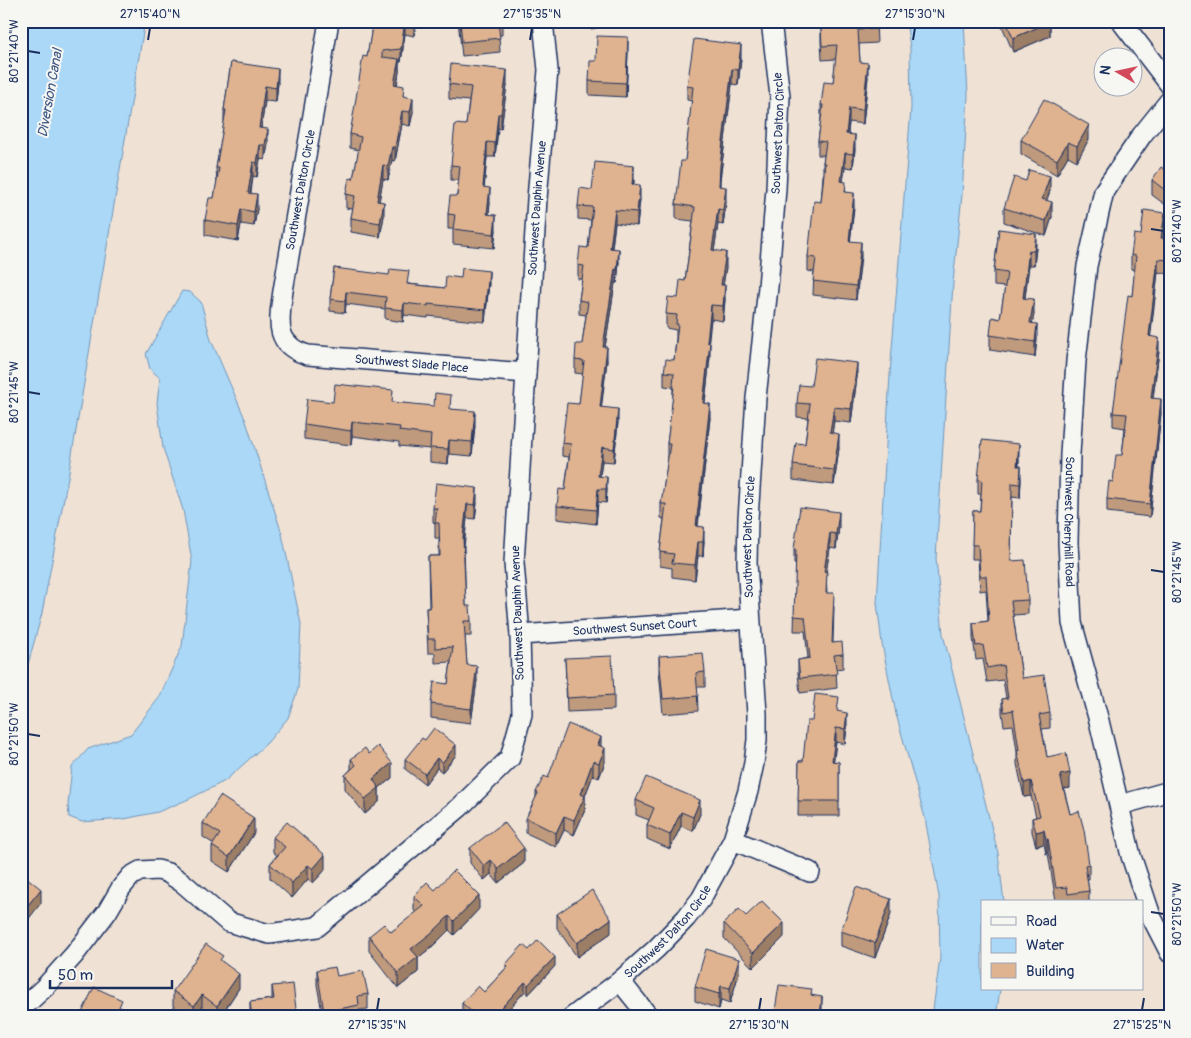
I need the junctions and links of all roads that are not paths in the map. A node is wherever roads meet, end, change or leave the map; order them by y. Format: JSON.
{"nodes":[{"id":1,"x":329,"y":21,"type":"edge"},
{"id":2,"x":543,"y":21,"type":"edge"},
{"id":3,"x":771,"y":21,"type":"edge"},
{"id":4,"x":1120,"y":21,"type":"edge"},
{"id":5,"x":1170,"y":84,"type":"edge"},
{"id":6,"x":1170,"y":100,"type":"edge"},
{"id":7,"x":298,"y":352,"type":"joint"},
{"id":8,"x":526,"y":373,"type":"junction"},
{"id":9,"x":750,"y":619,"type":"junction"},
{"id":10,"x":520,"y":635,"type":"junction"},
{"id":11,"x":1170,"y":791,"type":"edge"},
{"id":12,"x":1120,"y":805,"type":"junction"},
{"id":13,"x":733,"y":840,"type":"junction"},
{"id":14,"x":810,"y":872,"type":"dead end"},
{"id":15,"x":1170,"y":952,"type":"edge"},
{"id":16,"x":620,"y":981,"type":"junction"},
{"id":17,"x":21,"y":1009,"type":"edge"},
{"id":18,"x":572,"y":1017,"type":"edge"},
{"id":19,"x":649,"y":1017,"type":"edge"}],
"edges":[{"from":1,"to":7,"type":"street","name":"Southwest Dalton Circle"},
{"from":2,"to":8,"type":"street","name":"Southwest Dauphin Avenue"},
{"from":3,"to":9,"type":"street","name":"Southwest Dalton Circle"},
{"from":4,"to":5,"type":"street"},
{"from":6,"to":12,"type":"street","name":"Southwest Cherryhill Road"},
{"from":7,"to":8,"type":"street","name":"Southwest Slade Place"},
{"from":8,"to":10,"type":"street","name":"Southwest Dauphin Avenue"},
{"from":9,"to":10,"type":"street","name":"Southwest Sunset Court"},
{"from":9,"to":13,"type":"street","name":"Southwest Dalton Circle"},
{"from":10,"to":17,"type":"street","name":"Southwest Dauphin Avenue"},
{"from":11,"to":12,"type":"street"},
{"from":12,"to":15,"type":"street","name":"Southwest Cherryhill Road"},
{"from":13,"to":14,"type":"street"},
{"from":13,"to":16,"type":"street","name":"Southwest Dalton Circle"},
{"from":16,"to":18,"type":"street","name":"Southwest Dalton Circle"},
{"from":16,"to":19,"type":"street"}]}
